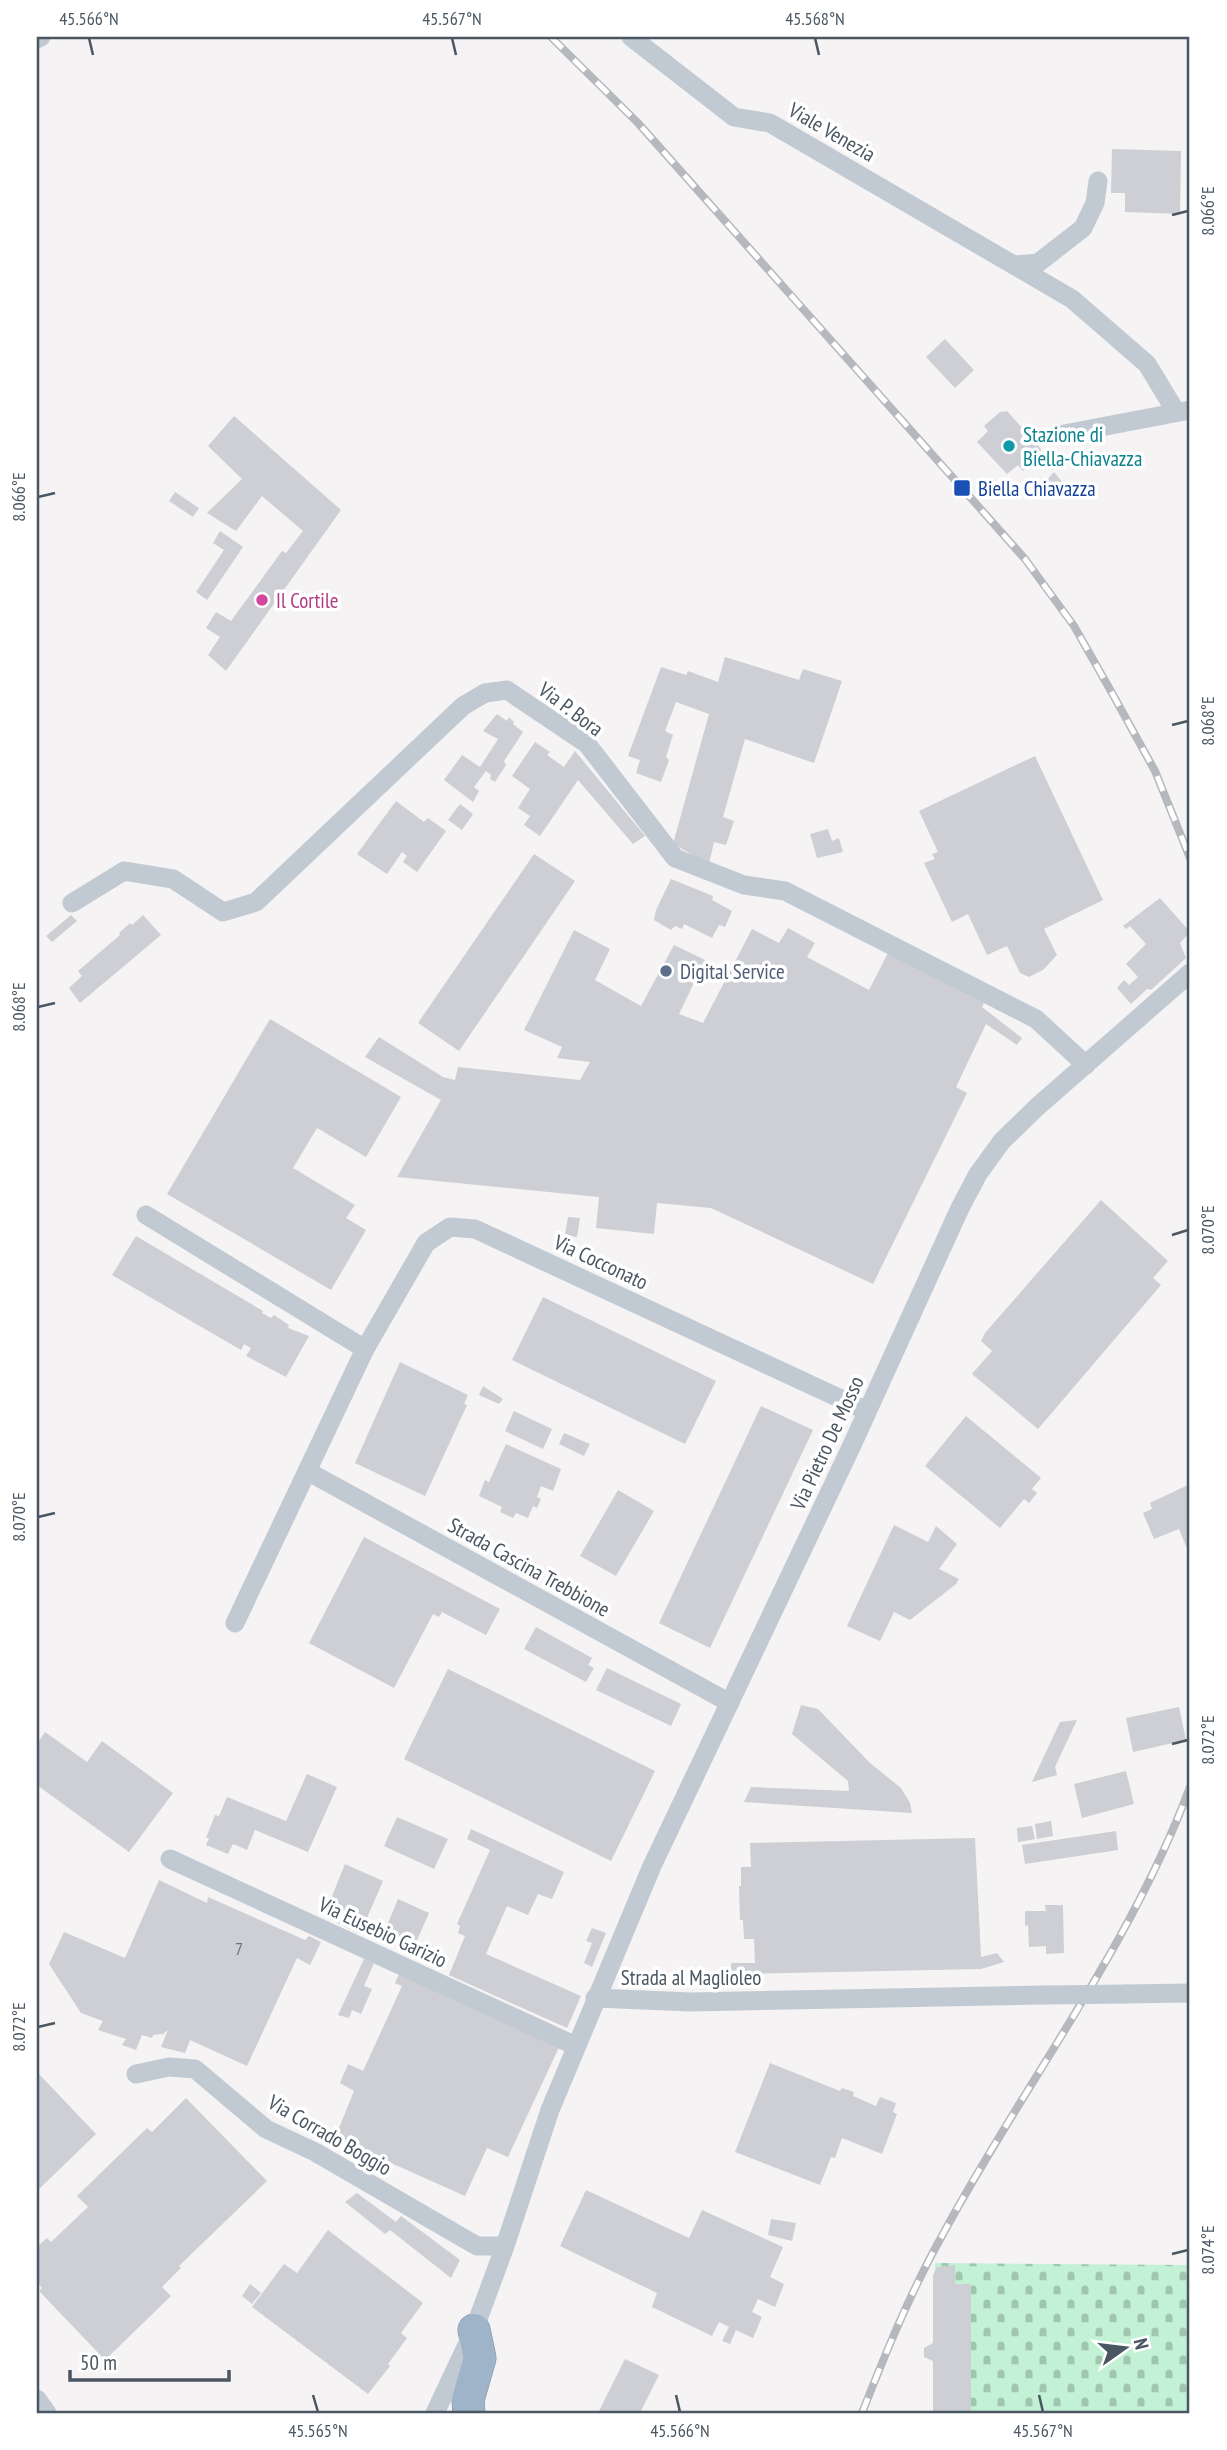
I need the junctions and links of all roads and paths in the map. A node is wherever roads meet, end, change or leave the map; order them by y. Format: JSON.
{"nodes":[{"id":1,"x":631,"y":37,"type":"edge"},
{"id":2,"x":1098,"y":181,"type":"dead end"},
{"id":3,"x":1016,"y":265,"type":"junction"},
{"id":4,"x":1183,"y":411,"type":"edge"},
{"id":5,"x":1059,"y":435,"type":"dead end"},
{"id":6,"x":72,"y":903,"type":"dead end"},
{"id":7,"x":1190,"y":973,"type":"edge"},
{"id":8,"x":1086,"y":1065,"type":"junction"},
{"id":9,"x":146,"y":1214,"type":"dead end"},
{"id":10,"x":365,"y":1349,"type":"junction"},
{"id":11,"x":867,"y":1411,"type":"junction"},
{"id":12,"x":307,"y":1471,"type":"junction"},
{"id":13,"x":235,"y":1623,"type":"dead end"},
{"id":14,"x":730,"y":1703,"type":"junction"},
{"id":15,"x":170,"y":1859,"type":"dead end"},
{"id":16,"x":1190,"y":1993,"type":"edge"},
{"id":17,"x":595,"y":1998,"type":"junction"},
{"id":18,"x":576,"y":2046,"type":"junction"},
{"id":19,"x":136,"y":2074,"type":"dead end"},
{"id":20,"x":505,"y":2246,"type":"junction"},
{"id":21,"x":474,"y":2330,"type":"junction"},
{"id":22,"x":37,"y":2399,"type":"edge"},
{"id":23,"x":47,"y":2413,"type":"edge"},
{"id":24,"x":435,"y":2413,"type":"edge"},
{"id":25,"x":469,"y":2413,"type":"edge"}],
"edges":[{"from":1,"to":3,"type":"street","name":"Viale Venezia"},
{"from":2,"to":3,"type":"street"},
{"from":3,"to":4,"type":"street","name":"Viale Venezia"},
{"from":4,"to":5,"type":"street","name":"Viale Venezia"},
{"from":6,"to":8,"type":"street","name":"Via P. Bora"},
{"from":7,"to":8,"type":"street","name":"Via Pietro De Mosso"},
{"from":8,"to":11,"type":"street","name":"Via Pietro De Mosso"},
{"from":9,"to":10,"type":"street"},
{"from":10,"to":11,"type":"street","name":"Via Cocconato"},
{"from":10,"to":12,"type":"street"},
{"from":11,"to":14,"type":"street","name":"Via Pietro De Mosso"},
{"from":12,"to":13,"type":"street"},
{"from":12,"to":14,"type":"street","name":"Strada Cascina Trebbione"},
{"from":14,"to":17,"type":"street","name":"Via Pietro De Mosso"},
{"from":15,"to":18,"type":"street","name":"Via Eusebio Garizio"},
{"from":16,"to":17,"type":"street","name":"Strada al Maglioleo","bridge":true},
{"from":17,"to":18,"type":"street","name":"Strada al Maglioleo"},
{"from":18,"to":20,"type":"street","name":"Strada al Maglioleo"},
{"from":19,"to":20,"type":"street","name":"Via Corrado Boggio"},
{"from":20,"to":21,"type":"street","name":"Strada al Maglioleo"},
{"from":21,"to":24,"type":"street","name":"Strada al Maglioleo"},
{"from":21,"to":25,"type":"highway"},
{"from":22,"to":23,"type":"street"}]}
